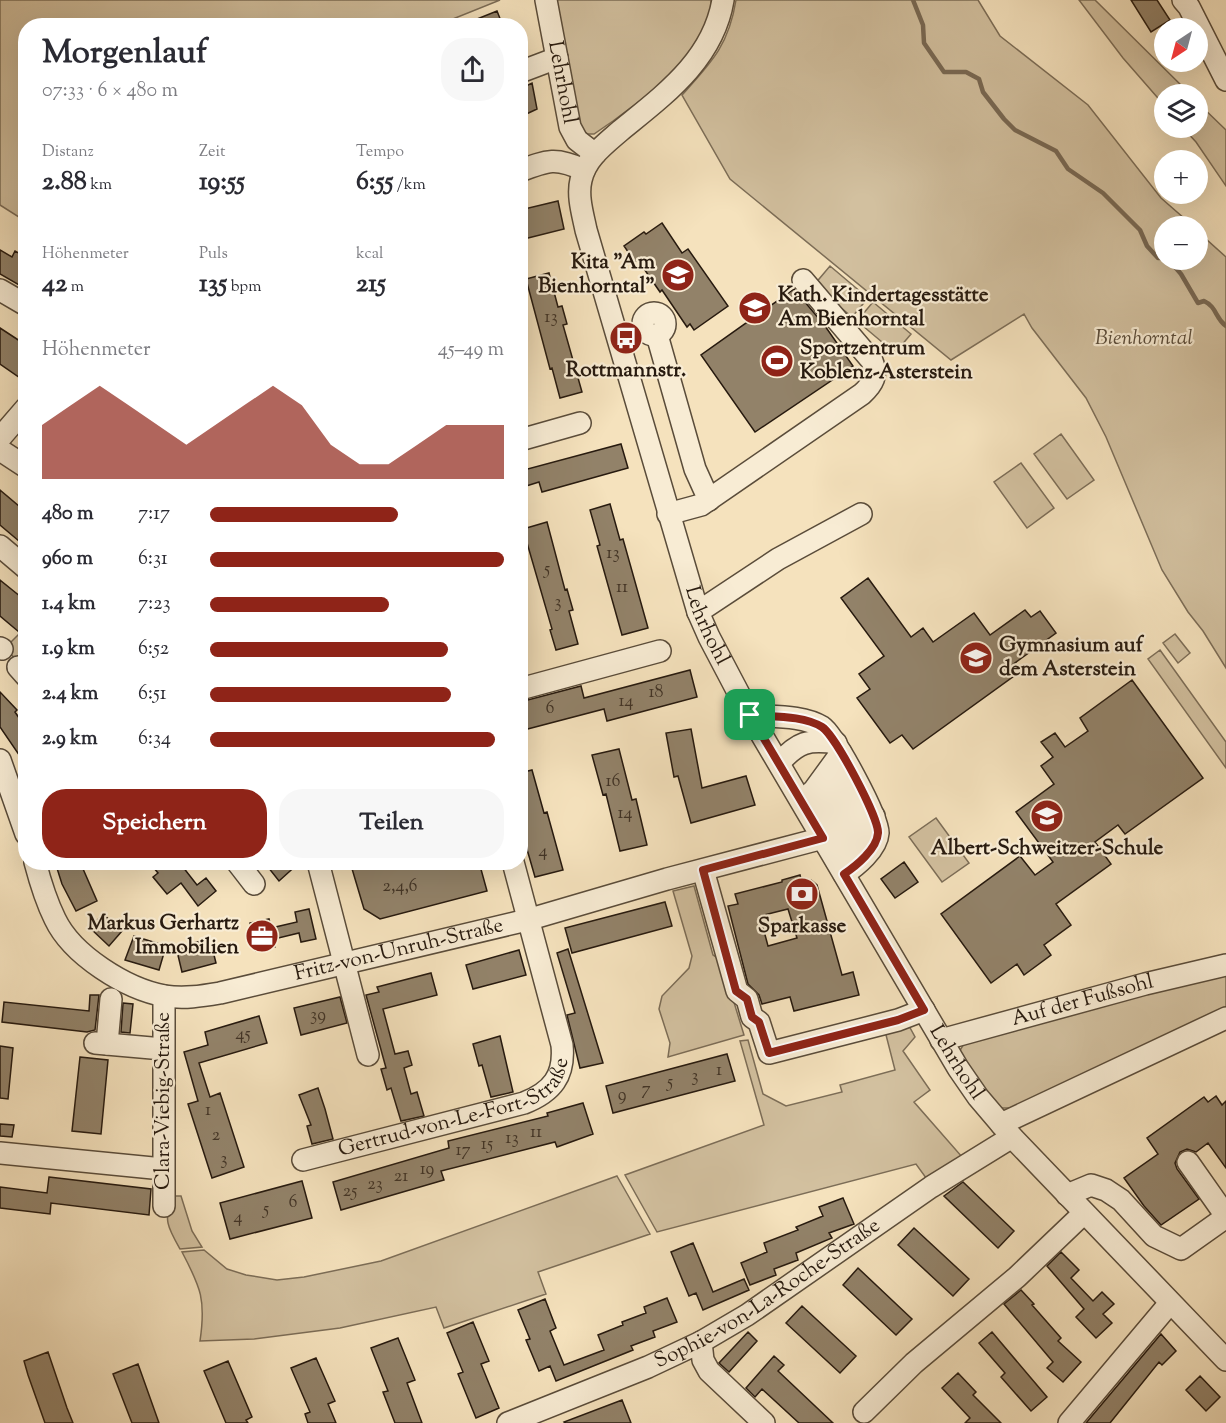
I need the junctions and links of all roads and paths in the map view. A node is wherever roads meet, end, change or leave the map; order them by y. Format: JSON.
{"nodes":[{"id":1,"x":546,"y":0,"type":"edge"},
{"id":2,"x":723,"y":0,"type":"edge"},
{"id":3,"x":1183,"y":0,"type":"edge"},
{"id":4,"x":557,"y":58,"type":"junction"},
{"id":5,"x":528,"y":69,"type":"edge"},
{"id":6,"x":1226,"y":80,"type":"edge"},
{"id":7,"x":589,"y":162,"type":"junction"},
{"id":8,"x":528,"y":168,"type":"edge"},
{"id":9,"x":803,"y":280,"type":"dead end"},
{"id":10,"x":0,"y":290,"type":"edge"},
{"id":11,"x":18,"y":300,"type":"edge"},
{"id":12,"x":657,"y":335,"type":"dead end"},
{"id":13,"x":18,"y":417,"type":"edge"},
{"id":14,"x":580,"y":423,"type":"dead end"},
{"id":15,"x":0,"y":438,"type":"edge"},
{"id":16,"x":528,"y":438,"type":"edge"},
{"id":17,"x":0,"y":450,"type":"edge"},
{"id":18,"x":18,"y":462,"type":"edge"},
{"id":19,"x":709,"y":500,"type":"junction"},
{"id":20,"x":668,"y":514,"type":"junction"},
{"id":21,"x":861,"y":514,"type":"dead end"},
{"id":22,"x":0,"y":546,"type":"edge"},
{"id":23,"x":18,"y":561,"type":"edge"},
{"id":24,"x":698,"y":612,"type":"junction"},
{"id":25,"x":660,"y":651,"type":"dead end"},
{"id":26,"x":528,"y":686,"type":"edge"},
{"id":27,"x":750,"y":715,"type":"junction"},
{"id":28,"x":0,"y":760,"type":"edge"},
{"id":29,"x":779,"y":763,"type":"junction"},
{"id":30,"x":854,"y":778,"type":"junction"},
{"id":31,"x":18,"y":800,"type":"edge"},
{"id":32,"x":823,"y":838,"type":"junction"},
{"id":33,"x":37,"y":870,"type":"edge"},
{"id":34,"x":243,"y":870,"type":"edge"},
{"id":35,"x":320,"y":870,"type":"edge"},
{"id":36,"x":515,"y":870,"type":"edge"},
{"id":37,"x":703,"y":870,"type":"junction"},
{"id":38,"x":254,"y":884,"type":"dead end"},
{"id":39,"x":527,"y":920,"type":"junction"},
{"id":40,"x":344,"y":963,"type":"junction"},
{"id":41,"x":1226,"y":965,"type":"edge"},
{"id":42,"x":164,"y":996,"type":"junction"},
{"id":43,"x":111,"y":999,"type":"dead end"},
{"id":44,"x":924,"y":1010,"type":"junction"},
{"id":45,"x":1226,"y":1018,"type":"edge"},
{"id":46,"x":941,"y":1040,"type":"junction"},
{"id":47,"x":163,"y":1049,"type":"junction"},
{"id":48,"x":368,"y":1055,"type":"dead end"},
{"id":49,"x":1007,"y":1131,"type":"junction"},
{"id":50,"x":0,"y":1153,"type":"edge"},
{"id":51,"x":303,"y":1160,"type":"dead end"},
{"id":52,"x":1188,"y":1162,"type":"dead end"},
{"id":53,"x":163,"y":1169,"type":"junction"},
{"id":54,"x":1067,"y":1195,"type":"junction"},
{"id":55,"x":164,"y":1206,"type":"dead end"},
{"id":56,"x":1084,"y":1213,"type":"junction"},
{"id":57,"x":1226,"y":1216,"type":"edge"},
{"id":58,"x":1170,"y":1303,"type":"junction"},
{"id":59,"x":701,"y":1342,"type":"junction"},
{"id":60,"x":1223,"y":1350,"type":"edge"},
{"id":61,"x":864,"y":1413,"type":"dead end"},
{"id":62,"x":508,"y":1423,"type":"edge"},
{"id":63,"x":764,"y":1423,"type":"edge"},
{"id":64,"x":1069,"y":1423,"type":"edge"}],
"edges":[{"from":1,"to":4,"type":"street","name":"Lehrhohl"},
{"from":2,"to":7,"type":"street"},
{"from":3,"to":6,"type":"street"},
{"from":4,"to":5,"type":"street"},
{"from":4,"to":7,"type":"street","name":"Lehrhohl"},
{"from":7,"to":8,"type":"street"},
{"from":7,"to":20,"type":"street","name":"Lehrhohl"},
{"from":9,"to":19,"type":"street"},
{"from":10,"to":11,"type":"street"},
{"from":12,"to":19,"type":"street"},
{"from":13,"to":15,"type":"street"},
{"from":14,"to":16,"type":"street"},
{"from":17,"to":18,"type":"street"},
{"from":19,"to":20,"type":"street"},
{"from":20,"to":24,"type":"street","name":"Lehrhohl"},
{"from":21,"to":24,"type":"street"},
{"from":22,"to":23,"type":"street"},
{"from":24,"to":27,"type":"street","name":"Lehrhohl"},
{"from":25,"to":26,"type":"street"},
{"from":27,"to":29,"type":"street","name":"Lehrhohl"},
{"from":27,"to":30,"type":"street"},
{"from":28,"to":31,"type":"street"},
{"from":29,"to":30,"type":"street"},
{"from":29,"to":32,"type":"street","name":"Lehrhohl"},
{"from":30,"to":32,"type":"street"},
{"from":30,"to":32,"type":"street"},
{"from":30,"to":32,"type":"street"},
{"from":32,"to":37,"type":"street","name":"Fritz-von-Unruh-Straße"},
{"from":32,"to":44,"type":"street","name":"Lehrhohl"},
{"from":33,"to":42,"type":"street","name":"Fritz-von-Unruh-Straße"},
{"from":34,"to":38,"type":"street"},
{"from":35,"to":40,"type":"street"},
{"from":36,"to":39,"type":"street","name":"Gertrud-von-Le-Fort-Straße"},
{"from":37,"to":39,"type":"street","name":"Fritz-von-Unruh-Straße"},
{"from":37,"to":44,"type":"street"},
{"from":39,"to":40,"type":"street","name":"Fritz-von-Unruh-Straße"},
{"from":39,"to":51,"type":"street","name":"Gertrud-von-Le-Fort-Straße"},
{"from":40,"to":42,"type":"street","name":"Fritz-von-Unruh-Straße"},
{"from":40,"to":48,"type":"street"},
{"from":41,"to":46,"type":"street","name":"Auf der Fußsohl"},
{"from":42,"to":47,"type":"street","name":"Clara-Viebig-Straße"},
{"from":43,"to":47,"type":"street"},
{"from":44,"to":46,"type":"street","name":"Lehrhohl"},
{"from":45,"to":49,"type":"street"},
{"from":46,"to":49,"type":"street","name":"Lehrhohl"},
{"from":47,"to":53,"type":"street","name":"Clara-Viebig-Straße"},
{"from":49,"to":54,"type":"street","name":"Lehrhohl"},
{"from":49,"to":59,"type":"street","name":"Sophie-von-La-Roche-Straße"},
{"from":50,"to":53,"type":"street"},
{"from":52,"to":57,"type":"street"},
{"from":53,"to":55,"type":"street","name":"Clara-Viebig-Straße"},
{"from":54,"to":56,"type":"street","name":"Lehrhohl"},
{"from":54,"to":57,"type":"street"},
{"from":56,"to":58,"type":"street","name":"Lehrhohl"},
{"from":56,"to":61,"type":"street"},
{"from":58,"to":60,"type":"street","name":"Lehrhohl"},
{"from":58,"to":64,"type":"street"},
{"from":59,"to":62,"type":"street","name":"Sophie-von-La-Roche-Straße"},
{"from":59,"to":63,"type":"street"}]}
